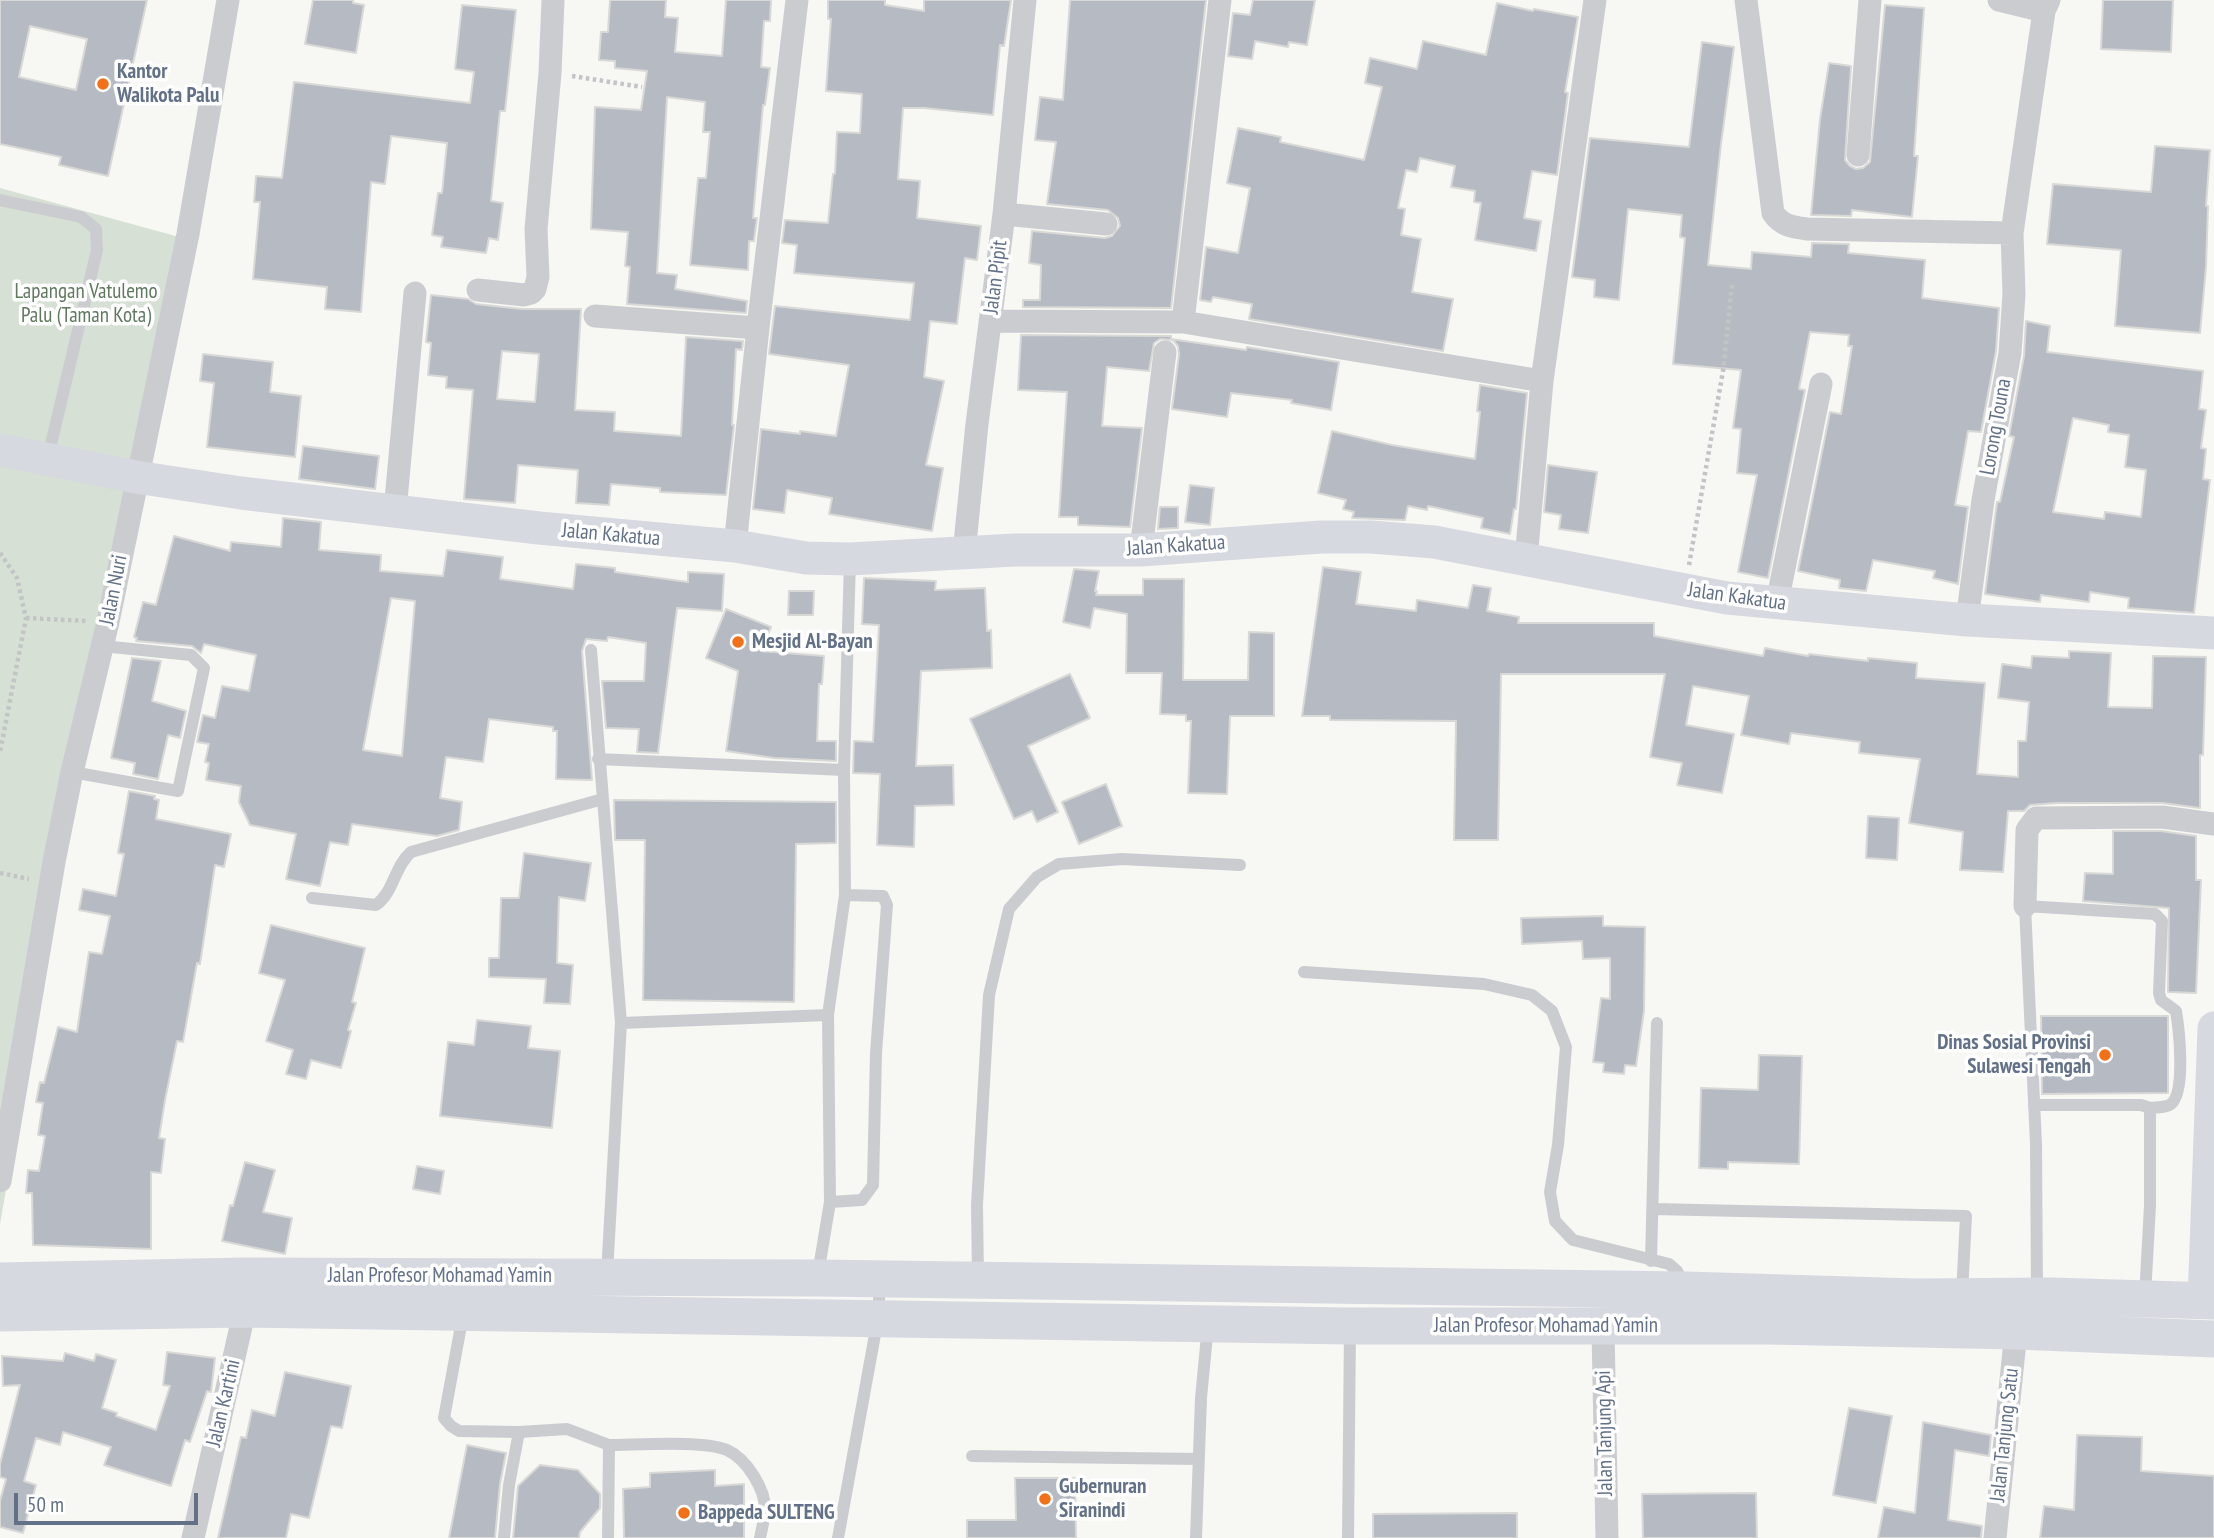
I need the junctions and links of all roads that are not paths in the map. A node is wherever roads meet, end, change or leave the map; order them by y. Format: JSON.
{"nodes":[{"id":1,"x":229,"y":0,"type":"edge"},
{"id":2,"x":553,"y":0,"type":"edge"},
{"id":3,"x":797,"y":0,"type":"edge"},
{"id":4,"x":1025,"y":0,"type":"edge"},
{"id":5,"x":1220,"y":0,"type":"edge"},
{"id":6,"x":1595,"y":0,"type":"edge"},
{"id":7,"x":1746,"y":0,"type":"edge"},
{"id":8,"x":1870,"y":0,"type":"edge"},
{"id":9,"x":1999,"y":0,"type":"edge"},
{"id":10,"x":2047,"y":5,"type":"edge"},
{"id":11,"x":1858,"y":155,"type":"dead end"},
{"id":12,"x":0,"y":200,"type":"edge"},
{"id":13,"x":1004,"y":214,"type":"junction"},
{"id":14,"x":1106,"y":224,"type":"dead end"},
{"id":15,"x":2012,"y":233,"type":"junction"},
{"id":16,"x":478,"y":290,"type":"dead end"},
{"id":17,"x":415,"y":293,"type":"dead end"},
{"id":18,"x":595,"y":316,"type":"dead end"},
{"id":19,"x":990,"y":321,"type":"junction"},
{"id":20,"x":1184,"y":323,"type":"junction"},
{"id":21,"x":758,"y":328,"type":"junction"},
{"id":22,"x":1165,"y":352,"type":"dead end"},
{"id":23,"x":1542,"y":381,"type":"junction"},
{"id":24,"x":1821,"y":384,"type":"dead end"},
{"id":25,"x":0,"y":450,"type":"edge"},
{"id":26,"x":47,"y":460,"type":"junction"},
{"id":27,"x":136,"y":477,"type":"junction"},
{"id":28,"x":395,"y":511,"type":"junction"},
{"id":29,"x":736,"y":546,"type":"junction"},
{"id":30,"x":1141,"y":550,"type":"junction"},
{"id":31,"x":964,"y":554,"type":"junction"},
{"id":32,"x":850,"y":559,"type":"junction"},
{"id":33,"x":1526,"y":559,"type":"junction"},
{"id":34,"x":1777,"y":603,"type":"junction"},
{"id":35,"x":1967,"y":620,"type":"junction"},
{"id":36,"x":2214,"y":633,"type":"edge"},
{"id":37,"x":102,"y":646,"type":"junction"},
{"id":38,"x":591,"y":650,"type":"dead end"},
{"id":39,"x":598,"y":759,"type":"junction"},
{"id":40,"x":844,"y":770,"type":"junction"},
{"id":41,"x":72,"y":772,"type":"junction"},
{"id":42,"x":603,"y":799,"type":"junction"},
{"id":43,"x":2214,"y":824,"type":"edge"},
{"id":44,"x":1240,"y":865,"type":"dead end"},
{"id":45,"x":845,"y":895,"type":"junction"},
{"id":46,"x":312,"y":898,"type":"dead end"},
{"id":47,"x":2025,"y":906,"type":"junction"},
{"id":48,"x":1304,"y":972,"type":"dead end"},
{"id":49,"x":828,"y":1015,"type":"junction"},
{"id":50,"x":621,"y":1023,"type":"junction"},
{"id":51,"x":1657,"y":1023,"type":"dead end"},
{"id":52,"x":2214,"y":1028,"type":"edge"},
{"id":53,"x":2034,"y":1105,"type":"junction"},
{"id":54,"x":2150,"y":1108,"type":"junction"},
{"id":55,"x":0,"y":1181,"type":"edge"},
{"id":56,"x":830,"y":1202,"type":"junction"},
{"id":57,"x":1653,"y":1209,"type":"junction"},
{"id":58,"x":1651,"y":1261,"type":"junction"},
{"id":59,"x":607,"y":1278,"type":"junction"},
{"id":60,"x":818,"y":1278,"type":"junction"},
{"id":61,"x":880,"y":1279,"type":"junction"},
{"id":62,"x":978,"y":1280,"type":"junction"},
{"id":63,"x":0,"y":1281,"type":"edge"},
{"id":64,"x":1207,"y":1282,"type":"junction"},
{"id":65,"x":1686,"y":1290,"type":"junction"},
{"id":66,"x":1962,"y":1297,"type":"junction"},
{"id":67,"x":2037,"y":1297,"type":"junction"},
{"id":68,"x":2145,"y":1300,"type":"junction"},
{"id":69,"x":2209,"y":1301,"type":"edge"},
{"id":70,"x":245,"y":1309,"type":"junction"},
{"id":71,"x":464,"y":1311,"type":"junction"},
{"id":72,"x":0,"y":1312,"type":"edge"},
{"id":73,"x":878,"y":1318,"type":"junction"},
{"id":74,"x":1208,"y":1324,"type":"junction"},
{"id":75,"x":1350,"y":1326,"type":"junction"},
{"id":76,"x":1603,"y":1328,"type":"junction"},
{"id":77,"x":2015,"y":1331,"type":"junction"},
{"id":78,"x":2214,"y":1339,"type":"edge"},
{"id":79,"x":519,"y":1432,"type":"junction"},
{"id":80,"x":609,"y":1445,"type":"junction"},
{"id":81,"x":972,"y":1456,"type":"dead end"},
{"id":82,"x":1199,"y":1459,"type":"junction"},
{"id":83,"x":192,"y":1538,"type":"edge"},
{"id":84,"x":504,"y":1538,"type":"edge"},
{"id":85,"x":608,"y":1538,"type":"edge"},
{"id":86,"x":760,"y":1538,"type":"edge"},
{"id":87,"x":838,"y":1538,"type":"edge"},
{"id":88,"x":1196,"y":1538,"type":"edge"},
{"id":89,"x":1348,"y":1538,"type":"edge"},
{"id":90,"x":1607,"y":1538,"type":"edge"},
{"id":91,"x":1995,"y":1538,"type":"edge"}],
"edges":[{"from":1,"to":27,"type":"street","name":"Jalan Nuri"},
{"from":2,"to":16,"type":"street"},
{"from":3,"to":21,"type":"street"},
{"from":4,"to":13,"type":"street","name":"Jalan Pipit"},
{"from":5,"to":20,"type":"street"},
{"from":6,"to":23,"type":"street"},
{"from":7,"to":15,"type":"street"},
{"from":8,"to":11,"type":"street"},
{"from":9,"to":10,"type":"street"},
{"from":10,"to":15,"type":"street","name":"Lorong Touna"},
{"from":12,"to":26,"type":"lane"},
{"from":13,"to":14,"type":"street"},
{"from":13,"to":19,"type":"street","name":"Jalan Pipit"},
{"from":15,"to":35,"type":"street","name":"Lorong Touna"},
{"from":17,"to":28,"type":"street"},
{"from":18,"to":21,"type":"street"},
{"from":19,"to":20,"type":"street"},
{"from":19,"to":31,"type":"street","name":"Jalan Pipit"},
{"from":20,"to":23,"type":"street"},
{"from":21,"to":29,"type":"street"},
{"from":22,"to":30,"type":"street"},
{"from":23,"to":33,"type":"street"},
{"from":24,"to":34,"type":"street"},
{"from":25,"to":26,"type":"street","name":"Jalan Kakatua"},
{"from":26,"to":27,"type":"street","name":"Jalan Kakatua"},
{"from":27,"to":28,"type":"street","name":"Jalan Kakatua"},
{"from":27,"to":37,"type":"street","name":"Jalan Nuri"},
{"from":28,"to":29,"type":"street","name":"Jalan Kakatua"},
{"from":29,"to":32,"type":"street","name":"Jalan Kakatua"},
{"from":30,"to":31,"type":"street","name":"Jalan Kakatua"},
{"from":30,"to":33,"type":"street","name":"Jalan Kakatua"},
{"from":31,"to":32,"type":"street","name":"Jalan Kakatua"},
{"from":32,"to":40,"type":"lane"},
{"from":33,"to":34,"type":"street","name":"Jalan Kakatua"},
{"from":34,"to":35,"type":"street","name":"Jalan Kakatua"},
{"from":35,"to":36,"type":"street","name":"Jalan Kakatua"},
{"from":37,"to":41,"type":"street","name":"Jalan Nuri"},
{"from":37,"to":41,"type":"lane"},
{"from":38,"to":39,"type":"lane"},
{"from":39,"to":40,"type":"lane"},
{"from":39,"to":42,"type":"lane"},
{"from":40,"to":45,"type":"lane"},
{"from":41,"to":55,"type":"street","name":"Jalan Nuri"},
{"from":42,"to":46,"type":"lane"},
{"from":42,"to":50,"type":"lane"},
{"from":43,"to":47,"type":"street"},
{"from":44,"to":62,"type":"lane"},
{"from":45,"to":49,"type":"lane"},
{"from":45,"to":56,"type":"lane"},
{"from":47,"to":53,"type":"lane"},
{"from":47,"to":54,"type":"lane"},
{"from":48,"to":58,"type":"lane"},
{"from":49,"to":50,"type":"lane"},
{"from":49,"to":56,"type":"lane"},
{"from":50,"to":59,"type":"lane"},
{"from":51,"to":57,"type":"lane"},
{"from":52,"to":69,"type":"street"},
{"from":53,"to":54,"type":"lane"},
{"from":53,"to":67,"type":"lane"},
{"from":54,"to":68,"type":"lane"},
{"from":56,"to":60,"type":"lane"},
{"from":57,"to":58,"type":"lane"},
{"from":57,"to":66,"type":"lane"},
{"from":58,"to":65,"type":"lane"},
{"from":59,"to":60,"type":"main road","name":"Jalan Profesor Mohamad Yamin"},
{"from":59,"to":63,"type":"main road","name":"Jalan Profesor Mohamad Yamin"},
{"from":60,"to":61,"type":"main road","name":"Jalan Profesor Mohamad Yamin"},
{"from":61,"to":62,"type":"main road","name":"Jalan Profesor Mohamad Yamin"},
{"from":61,"to":73,"type":"lane"},
{"from":62,"to":64,"type":"main road","name":"Jalan Profesor Mohamad Yamin"},
{"from":64,"to":65,"type":"main road","name":"Jalan Profesor Mohamad Yamin"},
{"from":64,"to":74,"type":"main road"},
{"from":65,"to":66,"type":"main road","name":"Jalan Profesor Mohamad Yamin"},
{"from":66,"to":67,"type":"main road","name":"Jalan Profesor Mohamad Yamin"},
{"from":67,"to":68,"type":"main road","name":"Jalan Profesor Mohamad Yamin"},
{"from":68,"to":69,"type":"main road","name":"Jalan Profesor Mohamad Yamin"},
{"from":70,"to":71,"type":"main road","name":"Jalan Profesor Mohamad Yamin"},
{"from":70,"to":72,"type":"main road","name":"Jalan Profesor Mohamad Yamin"},
{"from":70,"to":83,"type":"street","name":"Jalan Kartini"},
{"from":71,"to":73,"type":"main road","name":"Jalan Profesor Mohamad Yamin"},
{"from":71,"to":79,"type":"lane"},
{"from":73,"to":74,"type":"main road","name":"Jalan Profesor Mohamad Yamin"},
{"from":73,"to":87,"type":"lane"},
{"from":74,"to":75,"type":"main road","name":"Jalan Profesor Mohamad Yamin"},
{"from":74,"to":82,"type":"lane"},
{"from":75,"to":76,"type":"main road","name":"Jalan Profesor Mohamad Yamin"},
{"from":75,"to":89,"type":"lane"},
{"from":76,"to":77,"type":"main road","name":"Jalan Profesor Mohamad Yamin"},
{"from":76,"to":90,"type":"street","name":"Jalan Tanjung Api"},
{"from":77,"to":78,"type":"main road","name":"Jalan Profesor Mohamad Yamin"},
{"from":77,"to":91,"type":"street","name":"Jalan Tanjung Satu"},
{"from":79,"to":80,"type":"lane"},
{"from":79,"to":84,"type":"lane"},
{"from":80,"to":85,"type":"lane"},
{"from":80,"to":86,"type":"lane"},
{"from":81,"to":82,"type":"lane"},
{"from":82,"to":88,"type":"lane"}]}
